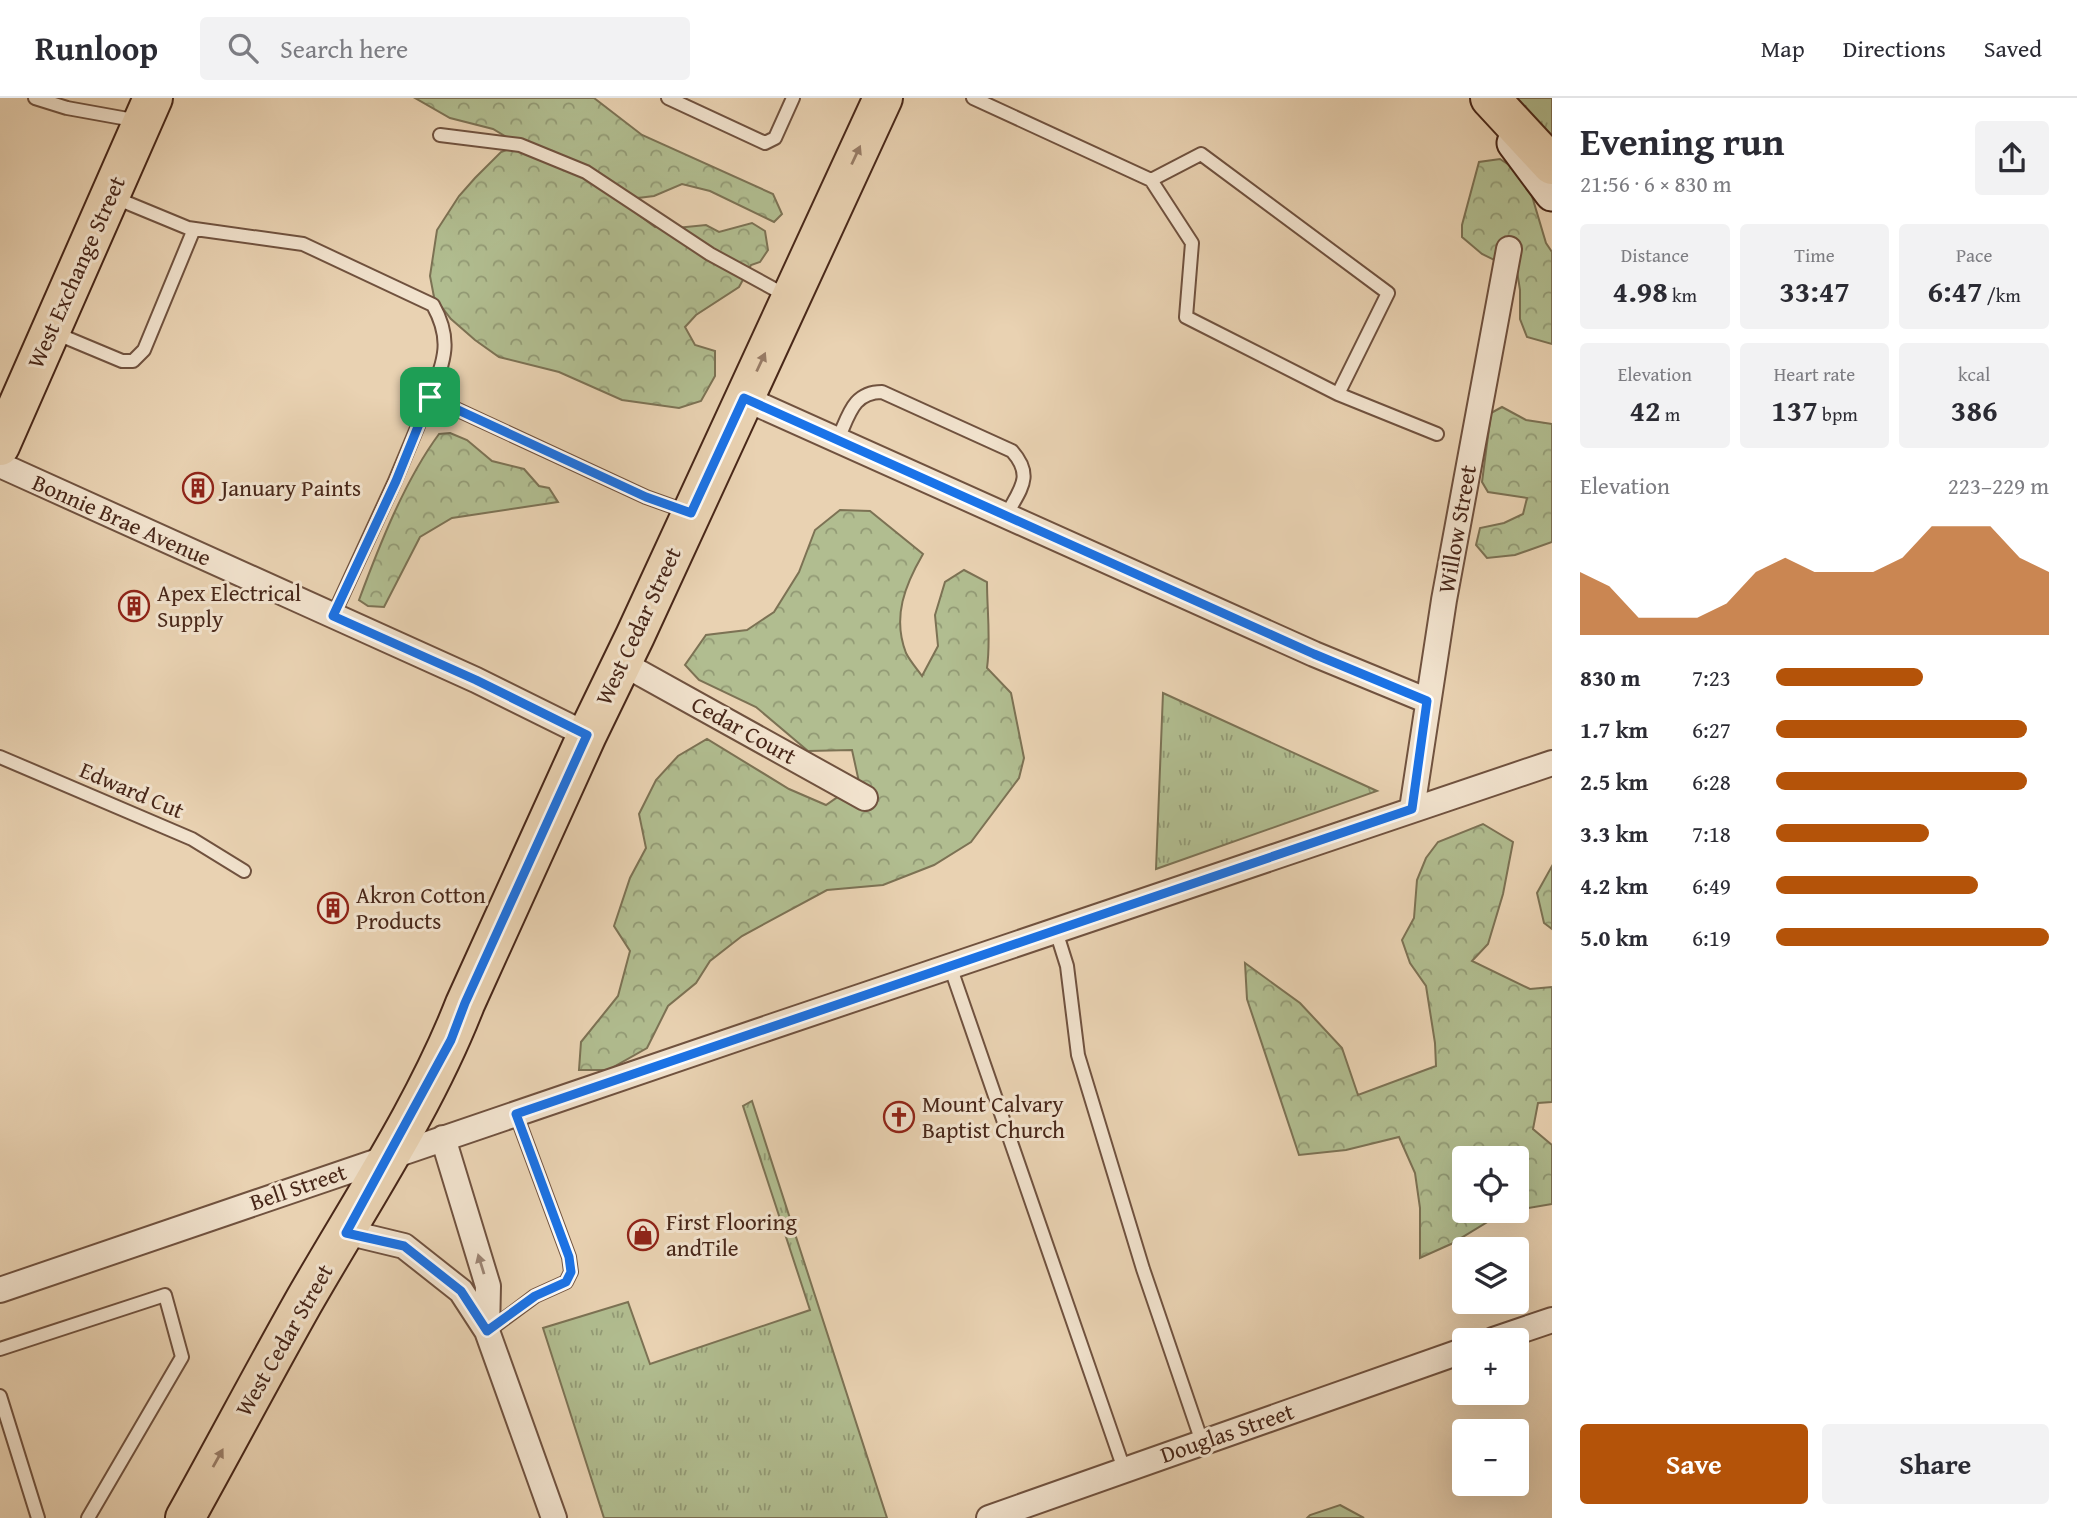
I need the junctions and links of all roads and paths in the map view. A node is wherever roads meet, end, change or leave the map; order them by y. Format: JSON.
{"nodes":[{"id":1,"x":35,"y":98,"type":"edge"},
{"id":2,"x":668,"y":98,"type":"edge"},
{"id":3,"x":793,"y":98,"type":"edge"},
{"id":4,"x":883,"y":98,"type":"edge"},
{"id":5,"x":972,"y":98,"type":"edge"},
{"id":6,"x":1482,"y":98,"type":"edge"},
{"id":7,"x":1490,"y":98,"type":"edge"},
{"id":8,"x":148,"y":110,"type":"edge"},
{"id":9,"x":440,"y":135,"type":"dead end"},
{"id":10,"x":1552,"y":164,"type":"edge"},
{"id":11,"x":1151,"y":180,"type":"junction"},
{"id":12,"x":1552,"y":194,"type":"edge"},
{"id":13,"x":110,"y":195,"type":"junction"},
{"id":14,"x":194,"y":229,"type":"junction"},
{"id":15,"x":1509,"y":249,"type":"dead end"},
{"id":16,"x":790,"y":298,"type":"junction"},
{"id":17,"x":51,"y":331,"type":"junction"},
{"id":18,"x":1338,"y":394,"type":"junction"},
{"id":19,"x":430,"y":397,"type":"junction"},
{"id":20,"x":744,"y":398,"type":"junction"},
{"id":21,"x":1437,"y":434,"type":"dead end"},
{"id":22,"x":838,"y":439,"type":"junction"},
{"id":23,"x":0,"y":446,"type":"edge"},
{"id":24,"x":0,"y":465,"type":"edge"},
{"id":25,"x":691,"y":513,"type":"junction"},
{"id":26,"x":1006,"y":516,"type":"junction"},
{"id":27,"x":333,"y":616,"type":"junction"},
{"id":28,"x":622,"y":663,"type":"junction"},
{"id":29,"x":1427,"y":701,"type":"junction"},
{"id":30,"x":587,"y":735,"type":"junction"},
{"id":31,"x":0,"y":757,"type":"edge"},
{"id":32,"x":1552,"y":763,"type":"edge"},
{"id":33,"x":865,"y":798,"type":"dead end"},
{"id":34,"x":1412,"y":809,"type":"junction"},
{"id":35,"x":244,"y":871,"type":"dead end"},
{"id":36,"x":1056,"y":931,"type":"junction"},
{"id":37,"x":950,"y":966,"type":"junction"},
{"id":38,"x":516,"y":1114,"type":"junction"},
{"id":39,"x":443,"y":1138,"type":"junction"},
{"id":40,"x":389,"y":1155,"type":"junction"},
{"id":41,"x":346,"y":1233,"type":"junction"},
{"id":42,"x":0,"y":1290,"type":"edge"},
{"id":43,"x":1552,"y":1320,"type":"edge"},
{"id":44,"x":1528,"y":1328,"type":"edge"},
{"id":45,"x":487,"y":1331,"type":"junction"},
{"id":46,"x":0,"y":1349,"type":"edge"},
{"id":47,"x":1452,"y":1355,"type":"edge"},
{"id":48,"x":0,"y":1395,"type":"edge"},
{"id":49,"x":1202,"y":1442,"type":"junction"},
{"id":50,"x":1124,"y":1469,"type":"junction"},
{"id":51,"x":1046,"y":1509,"type":"edge"},
{"id":52,"x":38,"y":1518,"type":"edge"},
{"id":53,"x":88,"y":1518,"type":"edge"},
{"id":54,"x":185,"y":1518,"type":"edge"},
{"id":55,"x":554,"y":1518,"type":"edge"},
{"id":56,"x":989,"y":1518,"type":"edge"}],
"edges":[{"from":1,"to":8,"type":"lane"},
{"from":2,"to":3,"type":"lane"},
{"from":16,"to":4,"type":"main road","name":"West Cedar Street","one_way":true},
{"from":5,"to":11,"type":"lane"},
{"from":6,"to":12,"type":"main road"},
{"from":7,"to":10,"type":"main road"},
{"from":8,"to":13,"type":"main road","name":"West Exchange Street"},
{"from":9,"to":16,"type":"lane"},
{"from":11,"to":18,"type":"lane"},
{"from":11,"to":18,"type":"lane"},
{"from":13,"to":14,"type":"lane"},
{"from":13,"to":17,"type":"main road","name":"West Exchange Street"},
{"from":14,"to":17,"type":"lane"},
{"from":14,"to":19,"type":"lane"},
{"from":15,"to":29,"type":"street","name":"Willow Street"},
{"from":20,"to":16,"type":"main road","name":"West Cedar Street","one_way":true},
{"from":17,"to":23,"type":"main road","name":"West Exchange Street"},
{"from":18,"to":21,"type":"lane"},
{"from":19,"to":25,"type":"lane"},
{"from":19,"to":27,"type":"lane"},
{"from":20,"to":22,"type":"street"},
{"from":20,"to":25,"type":"main road","name":"West Cedar Street"},
{"from":22,"to":26,"type":"street"},
{"from":22,"to":26,"type":"lane"},
{"from":24,"to":27,"type":"street","name":"Bonnie Brae Avenue"},
{"from":25,"to":28,"type":"main road","name":"West Cedar Street"},
{"from":26,"to":29,"type":"street"},
{"from":27,"to":30,"type":"street","name":"Bonnie Brae Avenue"},
{"from":28,"to":30,"type":"main road","name":"West Cedar Street"},
{"from":28,"to":33,"type":"street","name":"Cedar Court"},
{"from":29,"to":34,"type":"street","name":"Willow Street"},
{"from":30,"to":40,"type":"main road","name":"West Cedar Street"},
{"from":31,"to":35,"type":"lane","name":"Edward Cut"},
{"from":32,"to":34,"type":"street","name":"Bell Street"},
{"from":34,"to":36,"type":"street","name":"Bell Street"},
{"from":36,"to":37,"type":"street","name":"Bell Street"},
{"from":36,"to":49,"type":"lane"},
{"from":37,"to":38,"type":"street","name":"Bell Street"},
{"from":37,"to":50,"type":"lane"},
{"from":38,"to":39,"type":"street","name":"Bell Street"},
{"from":38,"to":45,"type":"lane"},
{"from":39,"to":40,"type":"street","name":"Bell Street"},
{"from":45,"to":39,"type":"street","one_way":true},
{"from":40,"to":41,"type":"main road","name":"West Cedar Street"},
{"from":40,"to":42,"type":"street","name":"Bell Street"},
{"from":41,"to":45,"type":"street"},
{"from":54,"to":41,"type":"main road","name":"West Cedar Street","one_way":true},
{"from":43,"to":44,"type":"street"},
{"from":45,"to":55,"type":"street"},
{"from":46,"to":53,"type":"lane"},
{"from":47,"to":49,"type":"street","name":"Douglas Street"},
{"from":48,"to":52,"type":"lane"},
{"from":49,"to":50,"type":"street","name":"Douglas Street"},
{"from":50,"to":51,"type":"street","name":"Douglas Street"},
{"from":51,"to":56,"type":"street","name":"Douglas Street"}]}
